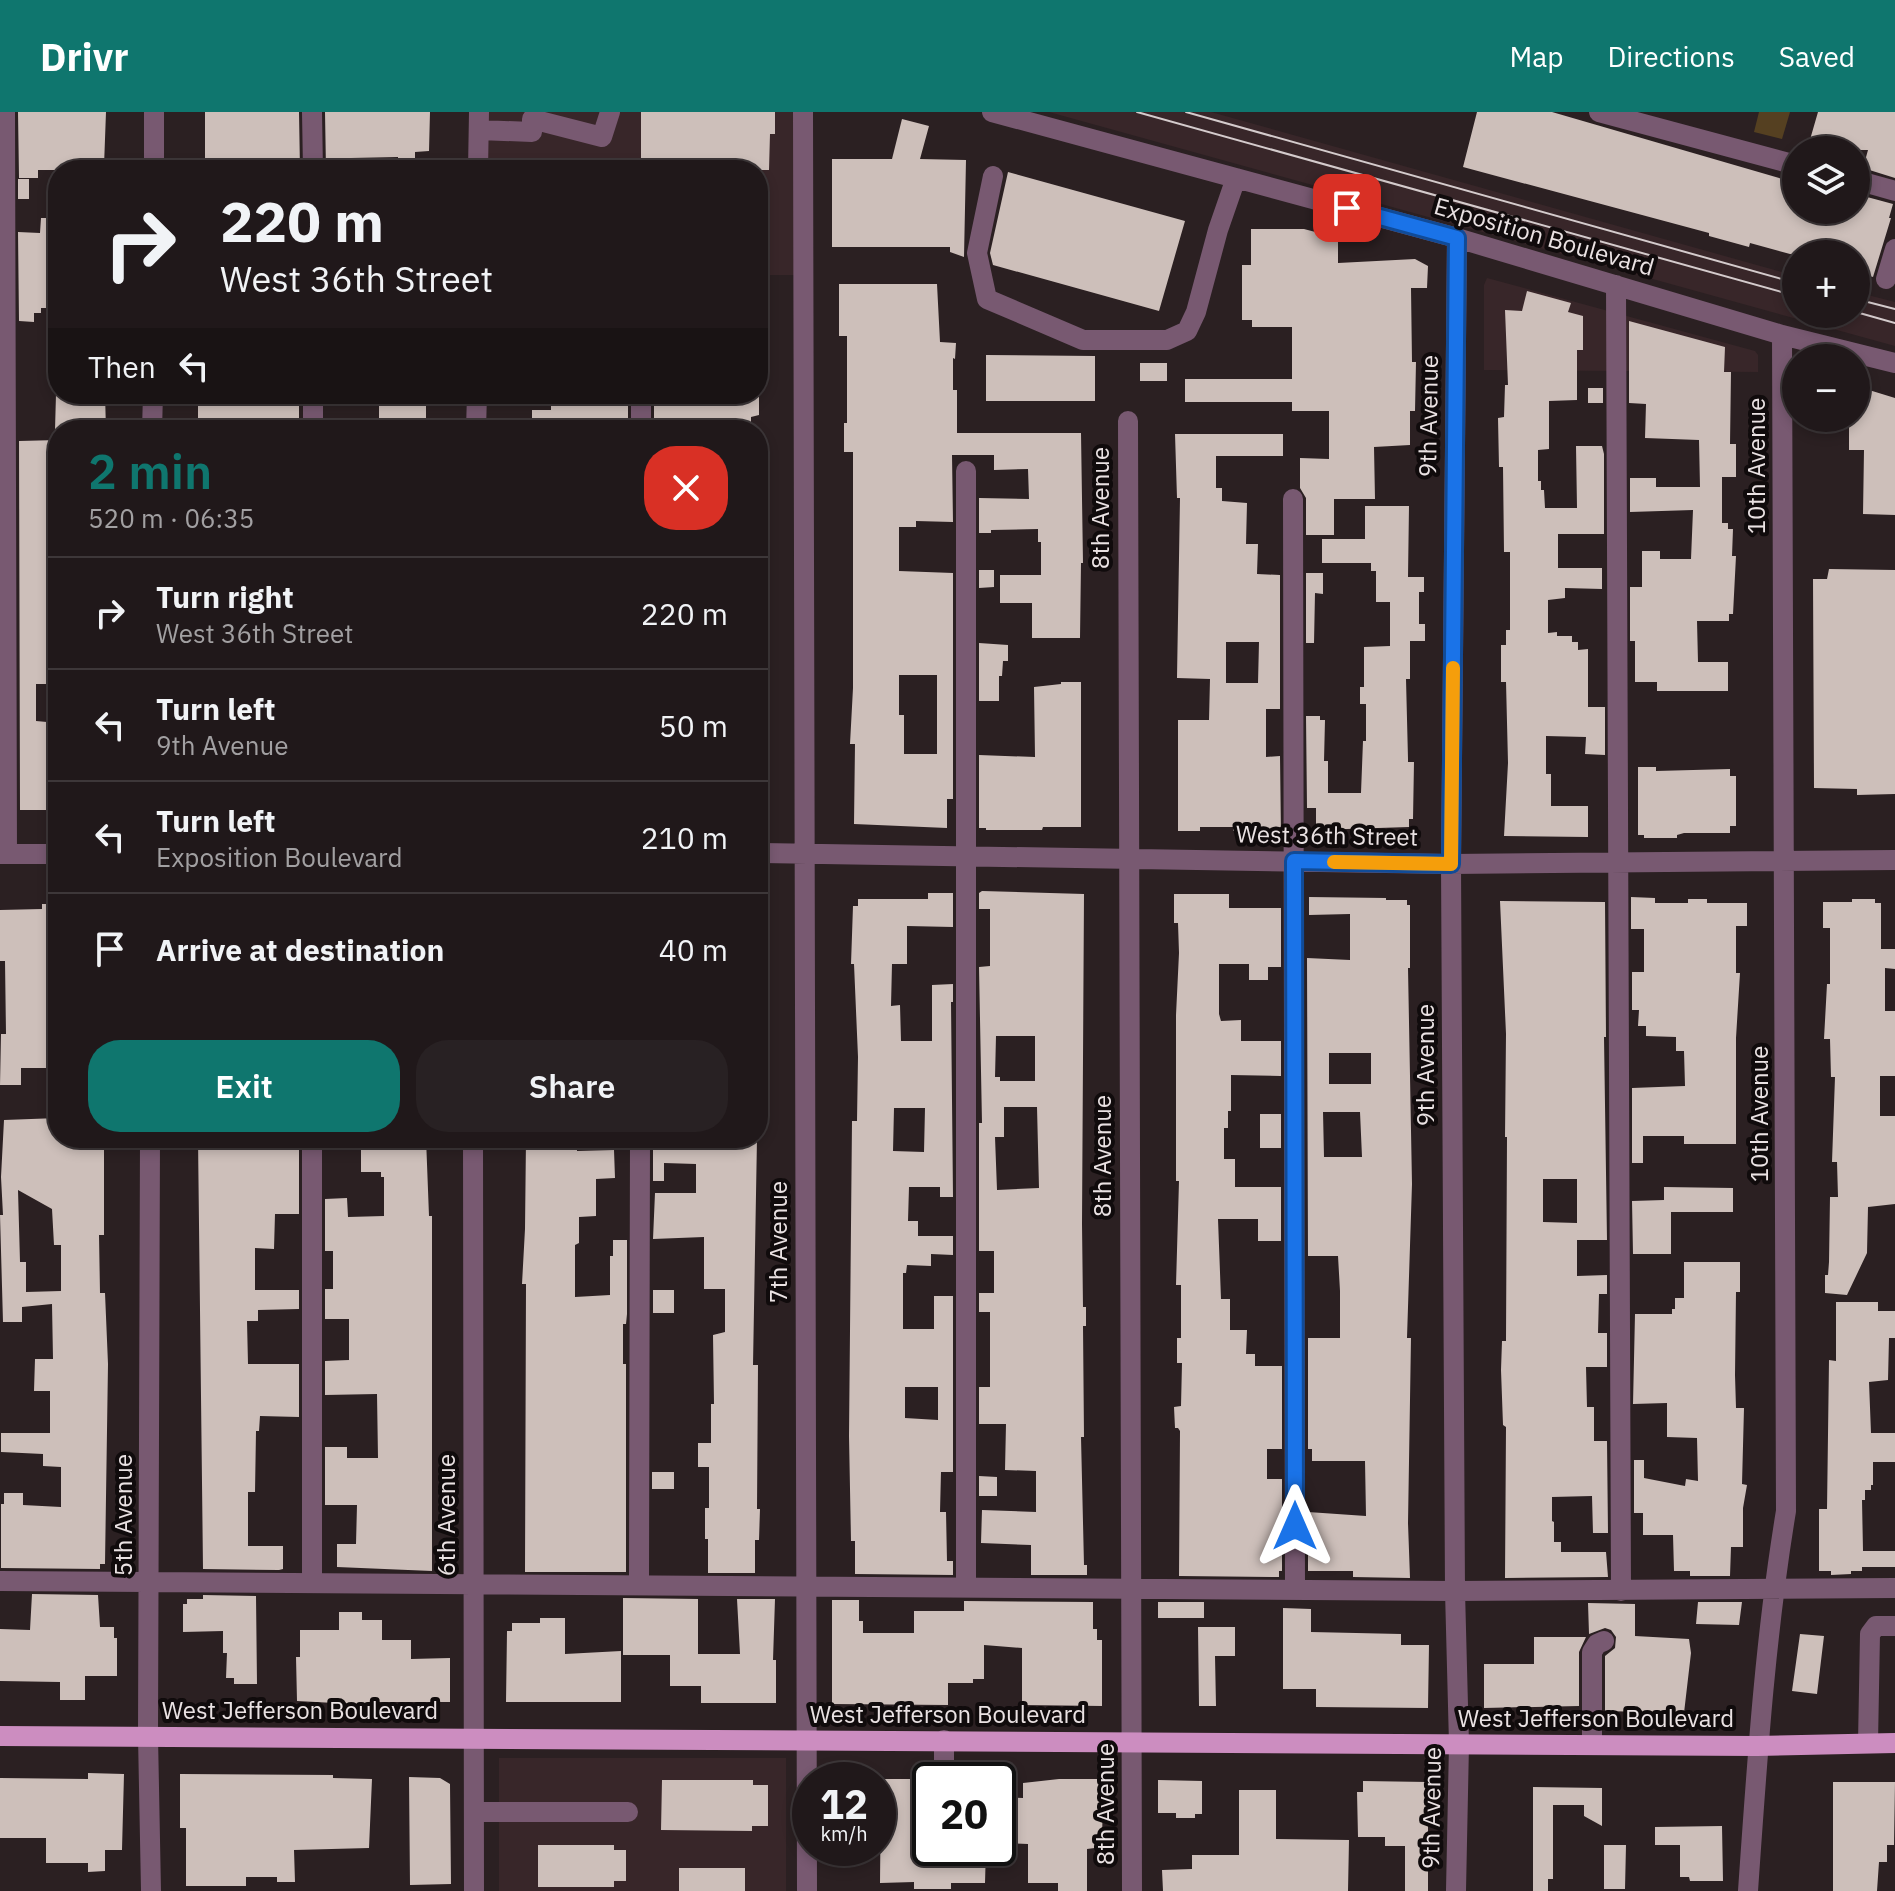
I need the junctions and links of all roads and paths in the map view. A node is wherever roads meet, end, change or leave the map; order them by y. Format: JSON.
{"nodes":[{"id":1,"x":5,"y":112,"type":"edge"},
{"id":2,"x":154,"y":112,"type":"edge"},
{"id":3,"x":312,"y":112,"type":"edge"},
{"id":4,"x":610,"y":112,"type":"edge"},
{"id":5,"x":803,"y":112,"type":"edge"},
{"id":6,"x":992,"y":112,"type":"edge"},
{"id":7,"x":1599,"y":112,"type":"edge"},
{"id":8,"x":532,"y":116,"type":"edge"},
{"id":9,"x":479,"y":121,"type":"edge"},
{"id":10,"x":154,"y":160,"type":"edge"},
{"id":11,"x":313,"y":160,"type":"edge"},
{"id":12,"x":478,"y":160,"type":"edge"},
{"id":13,"x":1782,"y":161,"type":"edge"},
{"id":14,"x":993,"y":176,"type":"dead end"},
{"id":15,"x":1236,"y":178,"type":"junction"},
{"id":16,"x":1870,"y":184,"type":"edge"},
{"id":17,"x":1895,"y":191,"type":"edge"},
{"id":18,"x":1457,"y":238,"type":"junction"},
{"id":19,"x":1895,"y":249,"type":"edge"},
{"id":20,"x":1886,"y":279,"type":"dead end"},
{"id":21,"x":1616,"y":285,"type":"junction"},
{"id":22,"x":1782,"y":335,"type":"junction"},
{"id":23,"x":1895,"y":363,"type":"edge"},
{"id":24,"x":1128,"y":421,"type":"dead end"},
{"id":25,"x":966,"y":471,"type":"dead end"},
{"id":26,"x":1293,"y":499,"type":"dead end"},
{"id":27,"x":768,"y":853,"type":"edge"},
{"id":28,"x":804,"y":853,"type":"junction"},
{"id":29,"x":4,"y":854,"type":"edge"},
{"id":30,"x":48,"y":854,"type":"edge"},
{"id":31,"x":966,"y":856,"type":"junction"},
{"id":32,"x":1127,"y":858,"type":"junction"},
{"id":33,"x":1895,"y":860,"type":"edge"},
{"id":34,"x":1294,"y":861,"type":"junction"},
{"id":35,"x":1619,"y":862,"type":"junction"},
{"id":36,"x":1786,"y":862,"type":"junction"},
{"id":37,"x":1451,"y":864,"type":"junction"},
{"id":38,"x":150,"y":1148,"type":"edge"},
{"id":39,"x":312,"y":1148,"type":"edge"},
{"id":40,"x":473,"y":1148,"type":"edge"},
{"id":41,"x":640,"y":1148,"type":"edge"},
{"id":42,"x":0,"y":1581,"type":"edge"},
{"id":43,"x":150,"y":1582,"type":"junction"},
{"id":44,"x":312,"y":1583,"type":"junction"},
{"id":45,"x":473,"y":1585,"type":"junction"},
{"id":46,"x":639,"y":1585,"type":"junction"},
{"id":47,"x":806,"y":1585,"type":"junction"},
{"id":48,"x":966,"y":1586,"type":"junction"},
{"id":49,"x":1131,"y":1588,"type":"junction"},
{"id":50,"x":1895,"y":1588,"type":"edge"},
{"id":51,"x":1295,"y":1589,"type":"junction"},
{"id":52,"x":1455,"y":1591,"type":"junction"},
{"id":53,"x":1621,"y":1591,"type":"junction"},
{"id":54,"x":1773,"y":1591,"type":"junction"},
{"id":55,"x":1895,"y":1626,"type":"edge"},
{"id":56,"x":1604,"y":1641,"type":"dead end"},
{"id":57,"x":0,"y":1736,"type":"edge"},
{"id":58,"x":148,"y":1736,"type":"junction"},
{"id":59,"x":475,"y":1738,"type":"junction"},
{"id":60,"x":806,"y":1740,"type":"junction"},
{"id":61,"x":944,"y":1740,"type":"junction"},
{"id":62,"x":1133,"y":1742,"type":"junction"},
{"id":63,"x":1592,"y":1743,"type":"junction"},
{"id":64,"x":1868,"y":1743,"type":"junction"},
{"id":65,"x":1895,"y":1743,"type":"edge"},
{"id":66,"x":1459,"y":1744,"type":"junction"},
{"id":67,"x":1757,"y":1746,"type":"junction"},
{"id":68,"x":944,"y":1762,"type":"edge"},
{"id":69,"x":474,"y":1812,"type":"junction"},
{"id":70,"x":628,"y":1812,"type":"dead end"},
{"id":71,"x":151,"y":1891,"type":"edge"},
{"id":72,"x":474,"y":1891,"type":"edge"},
{"id":73,"x":807,"y":1891,"type":"edge"},
{"id":74,"x":1132,"y":1891,"type":"edge"},
{"id":75,"x":1456,"y":1891,"type":"edge"},
{"id":76,"x":1748,"y":1891,"type":"edge"}],
"edges":[{"from":1,"to":29,"type":"street"},
{"from":2,"to":10,"type":"street"},
{"from":3,"to":11,"type":"street"},
{"from":4,"to":8,"type":"street"},
{"from":5,"to":28,"type":"street","name":"7th Avenue"},
{"from":6,"to":15,"type":"street","name":"Exposition Boulevard"},
{"from":7,"to":13,"type":"street"},
{"from":8,"to":9,"type":"street"},
{"from":9,"to":12,"type":"street"},
{"from":14,"to":15,"type":"street"},
{"from":15,"to":18,"type":"street","name":"Exposition Boulevard"},
{"from":16,"to":17,"type":"street"},
{"from":18,"to":21,"type":"street","name":"Exposition Boulevard"},
{"from":18,"to":37,"type":"street","name":"9th Avenue"},
{"from":19,"to":20,"type":"street"},
{"from":21,"to":22,"type":"street","name":"Exposition Boulevard"},
{"from":21,"to":35,"type":"street"},
{"from":22,"to":23,"type":"street","name":"Exposition Boulevard"},
{"from":22,"to":36,"type":"street","name":"10th Avenue"},
{"from":24,"to":32,"type":"street","name":"8th Avenue"},
{"from":25,"to":31,"type":"street"},
{"from":26,"to":34,"type":"street"},
{"from":27,"to":28,"type":"street","name":"West 36th Street"},
{"from":28,"to":31,"type":"street","name":"West 36th Street"},
{"from":28,"to":47,"type":"street","name":"7th Avenue"},
{"from":29,"to":30,"type":"street"},
{"from":31,"to":32,"type":"street","name":"West 36th Street"},
{"from":31,"to":48,"type":"street"},
{"from":32,"to":34,"type":"street","name":"West 36th Street"},
{"from":32,"to":49,"type":"street","name":"8th Avenue"},
{"from":33,"to":36,"type":"street","name":"West 36th Street"},
{"from":34,"to":37,"type":"street","name":"West 36th Street"},
{"from":34,"to":51,"type":"street"},
{"from":35,"to":36,"type":"street","name":"West 36th Street"},
{"from":35,"to":37,"type":"street","name":"West 36th Street"},
{"from":35,"to":53,"type":"street"},
{"from":36,"to":54,"type":"street","name":"10th Avenue"},
{"from":37,"to":52,"type":"street","name":"9th Avenue"},
{"from":38,"to":43,"type":"street","name":"5th Avenue"},
{"from":39,"to":44,"type":"street"},
{"from":40,"to":45,"type":"street","name":"6th Avenue"},
{"from":41,"to":46,"type":"street"},
{"from":42,"to":43,"type":"street"},
{"from":43,"to":44,"type":"street"},
{"from":43,"to":58,"type":"street","name":"5th Avenue"},
{"from":44,"to":45,"type":"street"},
{"from":45,"to":46,"type":"street"},
{"from":45,"to":59,"type":"street","name":"6th Avenue"},
{"from":46,"to":47,"type":"street"},
{"from":47,"to":48,"type":"street"},
{"from":47,"to":60,"type":"street","name":"7th Avenue"},
{"from":48,"to":49,"type":"street"},
{"from":49,"to":51,"type":"street"},
{"from":49,"to":62,"type":"street","name":"8th Avenue"},
{"from":50,"to":54,"type":"street"},
{"from":51,"to":52,"type":"street"},
{"from":52,"to":53,"type":"street"},
{"from":52,"to":66,"type":"street","name":"9th Avenue"},
{"from":53,"to":54,"type":"street"},
{"from":54,"to":67,"type":"street","name":"10th Avenue"},
{"from":55,"to":64,"type":"street"},
{"from":56,"to":63,"type":"street"},
{"from":57,"to":58,"type":"main road","name":"West Jefferson Boulevard"},
{"from":58,"to":59,"type":"main road","name":"West Jefferson Boulevard"},
{"from":58,"to":71,"type":"street","name":"5th Avenue"},
{"from":59,"to":60,"type":"main road","name":"West Jefferson Boulevard"},
{"from":59,"to":69,"type":"street","name":"6th Avenue"},
{"from":60,"to":61,"type":"main road","name":"West Jefferson Boulevard"},
{"from":60,"to":73,"type":"street","name":"7th Avenue"},
{"from":61,"to":62,"type":"main road","name":"West Jefferson Boulevard"},
{"from":61,"to":68,"type":"street"},
{"from":62,"to":66,"type":"main road","name":"West Jefferson Boulevard"},
{"from":62,"to":74,"type":"street","name":"8th Avenue"},
{"from":63,"to":66,"type":"main road","name":"West Jefferson Boulevard"},
{"from":63,"to":67,"type":"main road","name":"West Jefferson Boulevard"},
{"from":64,"to":65,"type":"main road","name":"West Jefferson Boulevard"},
{"from":64,"to":67,"type":"main road","name":"West Jefferson Boulevard"},
{"from":66,"to":75,"type":"street","name":"9th Avenue"},
{"from":67,"to":76,"type":"street","name":"10th Avenue"},
{"from":69,"to":70,"type":"street"},
{"from":69,"to":72,"type":"street","name":"6th Avenue"}]}
